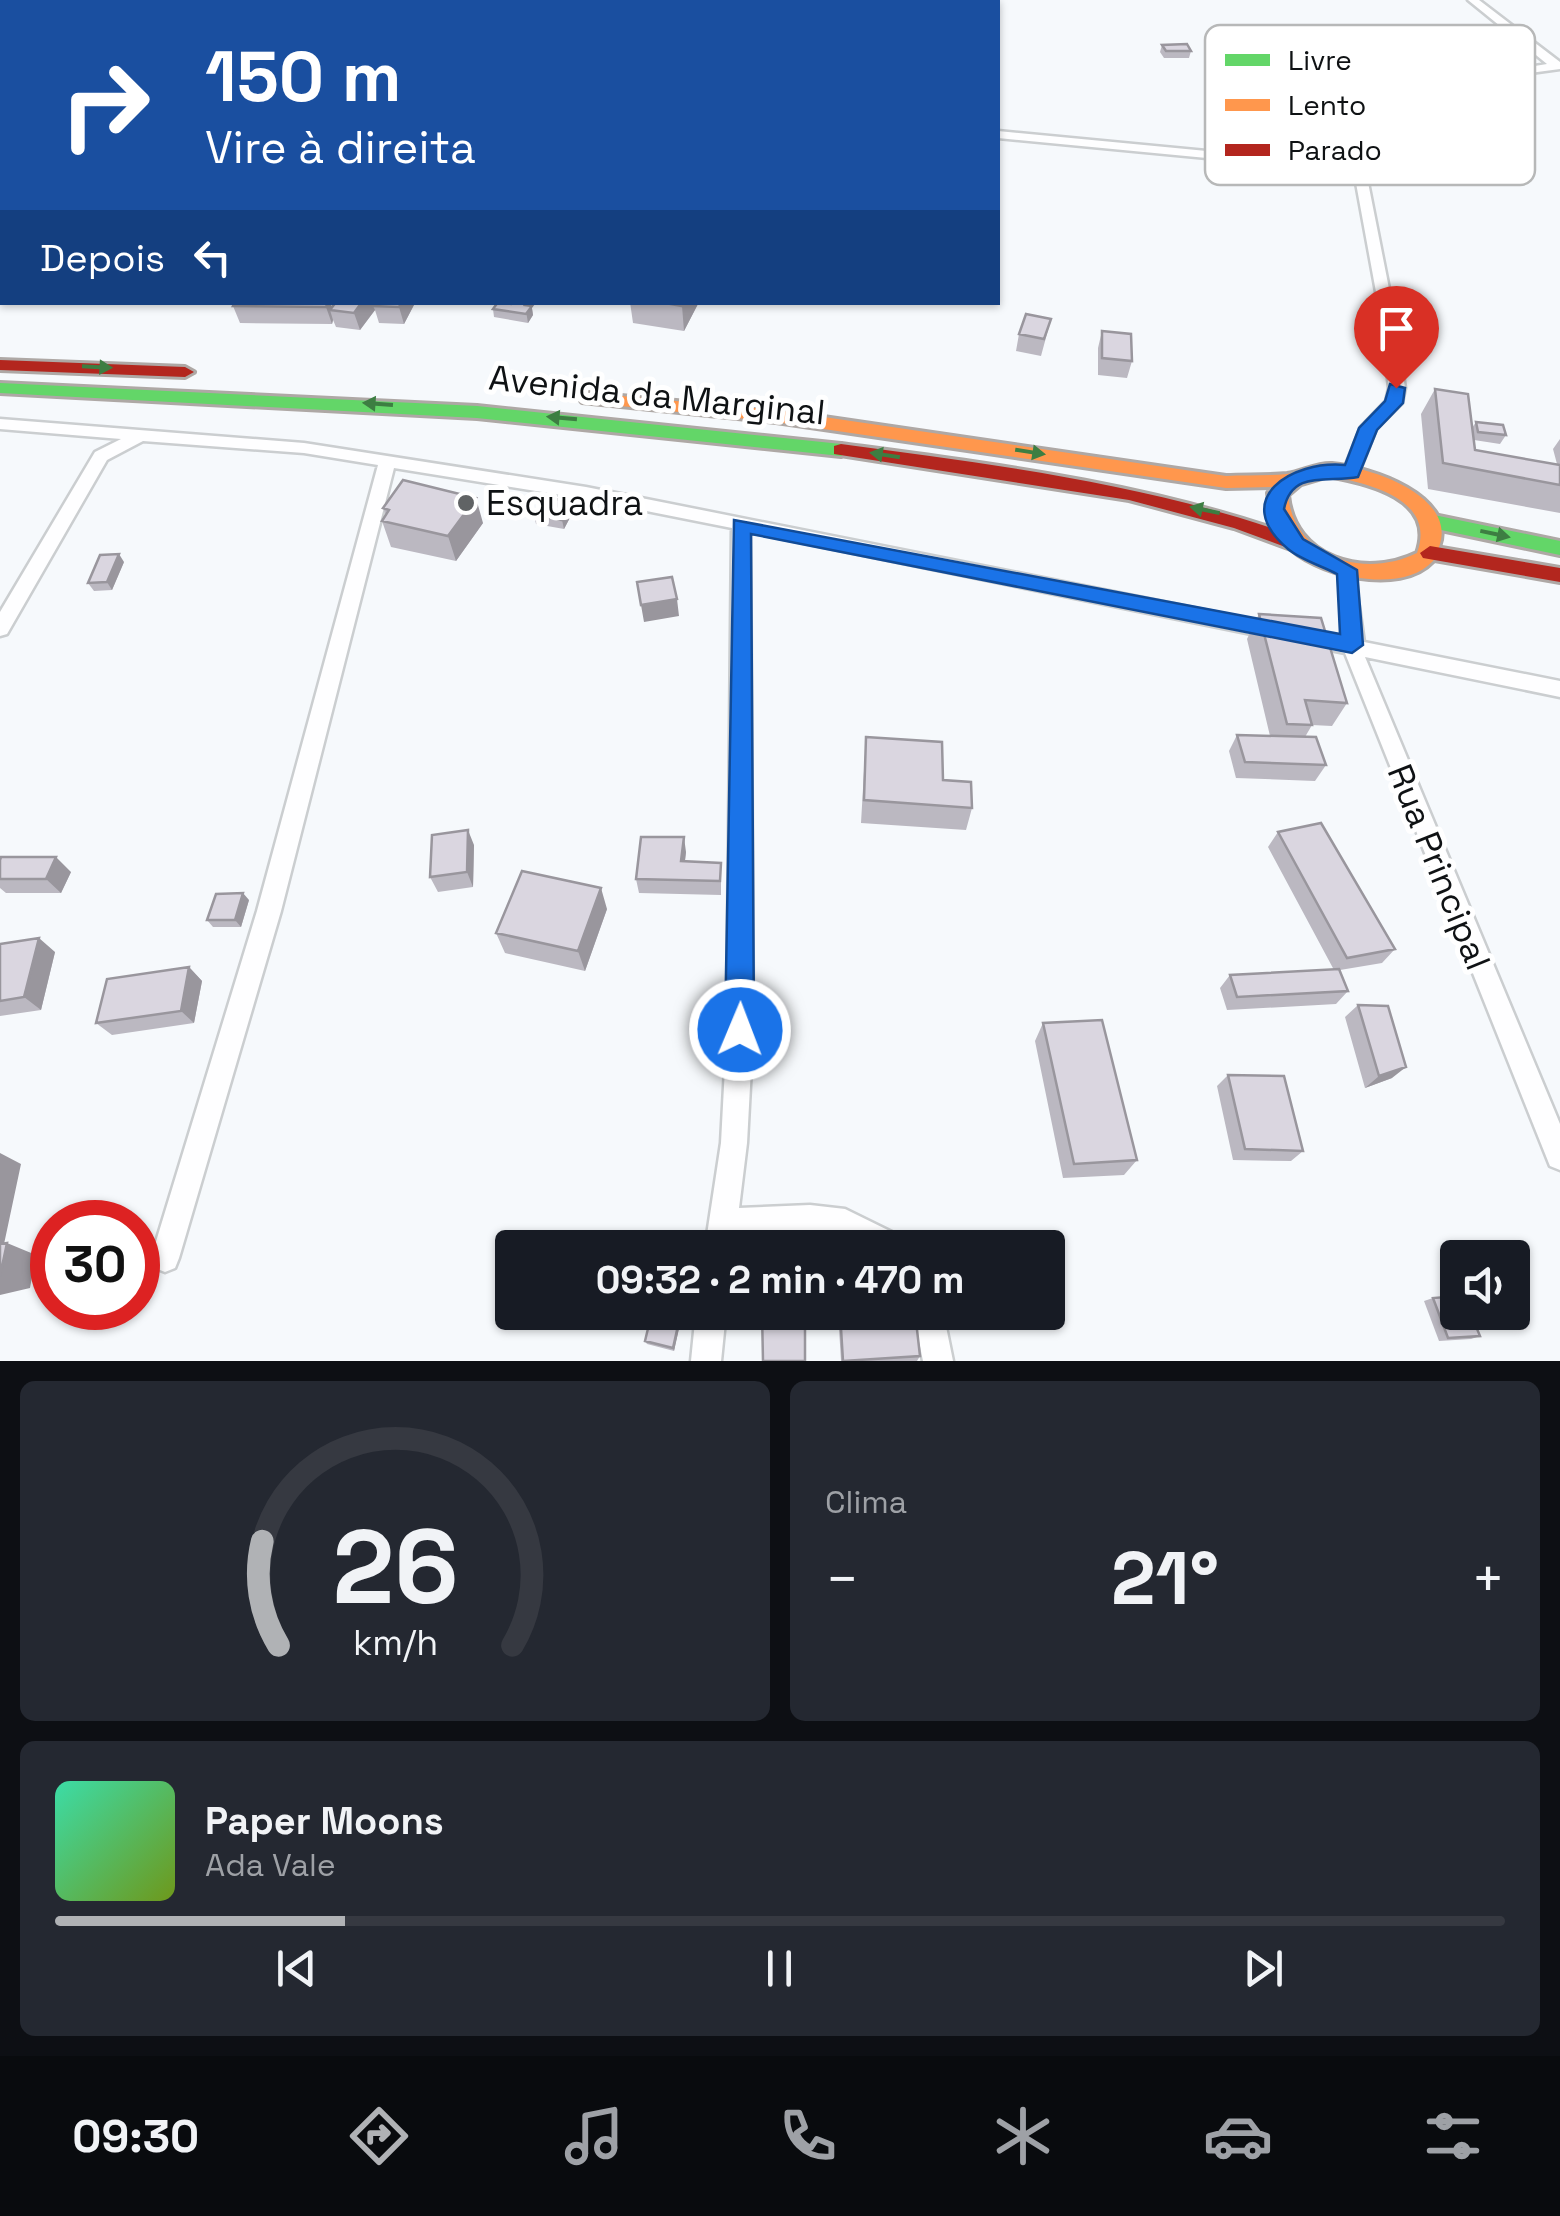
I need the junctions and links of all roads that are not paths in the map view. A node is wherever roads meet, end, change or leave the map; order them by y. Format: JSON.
{"nodes":[{"id":1,"x":1474,"y":0,"type":"edge"},
{"id":2,"x":1506,"y":25,"type":"edge"},
{"id":3,"x":1535,"y":48,"type":"edge"},
{"id":4,"x":1558,"y":66,"type":"edge"},
{"id":5,"x":1000,"y":134,"type":"edge"},
{"id":6,"x":1205,"y":154,"type":"edge"},
{"id":7,"x":1362,"y":185,"type":"edge"},
{"id":8,"x":0,"y":365,"type":"edge"},
{"id":9,"x":210,"y":372,"type":"dead end"},
{"id":10,"x":461,"y":387,"type":"dead end"},
{"id":11,"x":0,"y":388,"type":"edge"},
{"id":12,"x":512,"y":392,"type":"dead end"},
{"id":13,"x":566,"y":396,"type":"dead end"},
{"id":14,"x":0,"y":424,"type":"edge"},
{"id":15,"x":87,"y":428,"type":"junction"},
{"id":16,"x":146,"y":433,"type":"junction"},
{"id":17,"x":100,"y":456,"type":"junction"},
{"id":18,"x":387,"y":462,"type":"junction"},
{"id":19,"x":1352,"y":472,"type":"junction"},
{"id":20,"x":1289,"y":480,"type":"junction"},
{"id":21,"x":1429,"y":521,"type":"junction"},
{"id":22,"x":741,"y":525,"type":"junction"},
{"id":23,"x":1296,"y":544,"type":"junction"},
{"id":24,"x":1560,"y":548,"type":"edge"},
{"id":25,"x":1430,"y":553,"type":"junction"},
{"id":26,"x":1347,"y":570,"type":"junction"},
{"id":27,"x":1560,"y":574,"type":"edge"},
{"id":28,"x":0,"y":629,"type":"edge"},
{"id":29,"x":1352,"y":645,"type":"junction"},
{"id":30,"x":1560,"y":689,"type":"edge"},
{"id":31,"x":1560,"y":1156,"type":"edge"},
{"id":32,"x":721,"y":1230,"type":"edge"},
{"id":33,"x":750,"y":1230,"type":"edge"},
{"id":34,"x":859,"y":1230,"type":"edge"},
{"id":35,"x":165,"y":1258,"type":"dead end"},
{"id":36,"x":709,"y":1330,"type":"edge"},
{"id":37,"x":932,"y":1330,"type":"edge"},
{"id":38,"x":706,"y":1361,"type":"edge"},
{"id":39,"x":938,"y":1361,"type":"edge"}],
"edges":[{"from":1,"to":2,"type":"street"},
{"from":3,"to":4,"type":"street"},
{"from":5,"to":6,"type":"street"},
{"from":7,"to":19,"type":"street"},
{"from":8,"to":9,"type":"main road","one_way":true},
{"from":10,"to":12,"type":"main road","name":"Avenida da Marginal"},
{"from":23,"to":11,"type":"main road","name":"Avenida da Marginal","one_way":true},
{"from":13,"to":20,"type":"main road","name":"Avenida da Marginal","one_way":true},
{"from":14,"to":15,"type":"street"},
{"from":15,"to":16,"type":"street"},
{"from":15,"to":17,"type":"street"},
{"from":16,"to":17,"type":"street"},
{"from":16,"to":18,"type":"street"},
{"from":17,"to":28,"type":"street"},
{"from":18,"to":22,"type":"street"},
{"from":18,"to":35,"type":"street"},
{"from":19,"to":20,"type":"main road"},
{"from":19,"to":21,"type":"main road"},
{"from":20,"to":23,"type":"main road"},
{"from":21,"to":24,"type":"main road","one_way":true},
{"from":21,"to":25,"type":"main road"},
{"from":22,"to":29,"type":"street"},
{"from":22,"to":32,"type":"street"},
{"from":23,"to":26,"type":"main road"},
{"from":25,"to":26,"type":"main road"},
{"from":25,"to":27,"type":"main road"},
{"from":26,"to":29,"type":"street","name":"Rua Principal"},
{"from":29,"to":30,"type":"street"},
{"from":29,"to":31,"type":"street","name":"Rua Principal"},
{"from":33,"to":34,"type":"street"},
{"from":36,"to":38,"type":"street"},
{"from":37,"to":39,"type":"street"}]}
